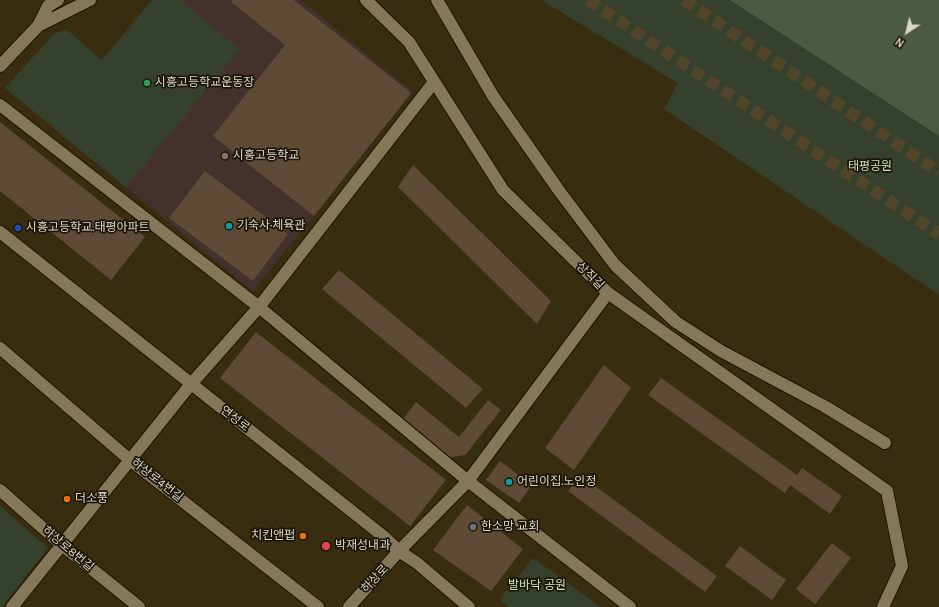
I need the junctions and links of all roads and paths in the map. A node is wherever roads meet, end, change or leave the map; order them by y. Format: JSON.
{"nodes":[{"id":1,"x":58,"y":0,"type":"edge"},
{"id":2,"x":90,"y":0,"type":"edge"},
{"id":3,"x":366,"y":0,"type":"edge"},
{"id":4,"x":437,"y":0,"type":"edge"},
{"id":5,"x":38,"y":26,"type":"junction"},
{"id":6,"x":0,"y":66,"type":"edge"},
{"id":7,"x":434,"y":82,"type":"junction"},
{"id":8,"x":0,"y":105,"type":"edge"},
{"id":9,"x":0,"y":232,"type":"edge"},
{"id":10,"x":608,"y":294,"type":"junction"},
{"id":11,"x":259,"y":307,"type":"junction"},
{"id":12,"x":0,"y":348,"type":"edge"},
{"id":13,"x":191,"y":384,"type":"junction"},
{"id":14,"x":885,"y":444,"type":"dead end"},
{"id":15,"x":130,"y":460,"type":"junction"},
{"id":16,"x":468,"y":481,"type":"junction"},
{"id":17,"x":0,"y":490,"type":"edge"},
{"id":18,"x":62,"y":545,"type":"junction"},
{"id":19,"x":399,"y":551,"type":"junction"},
{"id":20,"x":12,"y":607,"type":"edge"},
{"id":21,"x":139,"y":607,"type":"edge"},
{"id":22,"x":318,"y":607,"type":"edge"},
{"id":23,"x":349,"y":607,"type":"edge"},
{"id":24,"x":469,"y":607,"type":"edge"},
{"id":25,"x":630,"y":607,"type":"edge"},
{"id":26,"x":883,"y":607,"type":"edge"}],
"edges":[{"from":1,"to":5,"type":"street"},
{"from":2,"to":5,"type":"street"},
{"from":3,"to":7,"type":"street","name":"상직길"},
{"from":4,"to":14,"type":"street"},
{"from":5,"to":6,"type":"street"},
{"from":7,"to":10,"type":"street","name":"상직길"},
{"from":7,"to":11,"type":"street"},
{"from":8,"to":11,"type":"street"},
{"from":9,"to":13,"type":"street","name":"연성로"},
{"from":10,"to":16,"type":"street","name":"상직길"},
{"from":10,"to":26,"type":"street"},
{"from":11,"to":13,"type":"street"},
{"from":11,"to":16,"type":"street"},
{"from":12,"to":15,"type":"street","name":"하상로4번길"},
{"from":13,"to":15,"type":"street"},
{"from":13,"to":19,"type":"street","name":"연성로"},
{"from":15,"to":18,"type":"street"},
{"from":15,"to":22,"type":"street","name":"하상로4번길"},
{"from":16,"to":19,"type":"street","name":"상직길"},
{"from":16,"to":25,"type":"street"},
{"from":17,"to":18,"type":"street","name":"하상로8번길"},
{"from":18,"to":20,"type":"street"},
{"from":18,"to":21,"type":"street","name":"하상로8번길"},
{"from":19,"to":23,"type":"street","name":"하상로"},
{"from":19,"to":24,"type":"street","name":"연성로"}]}
